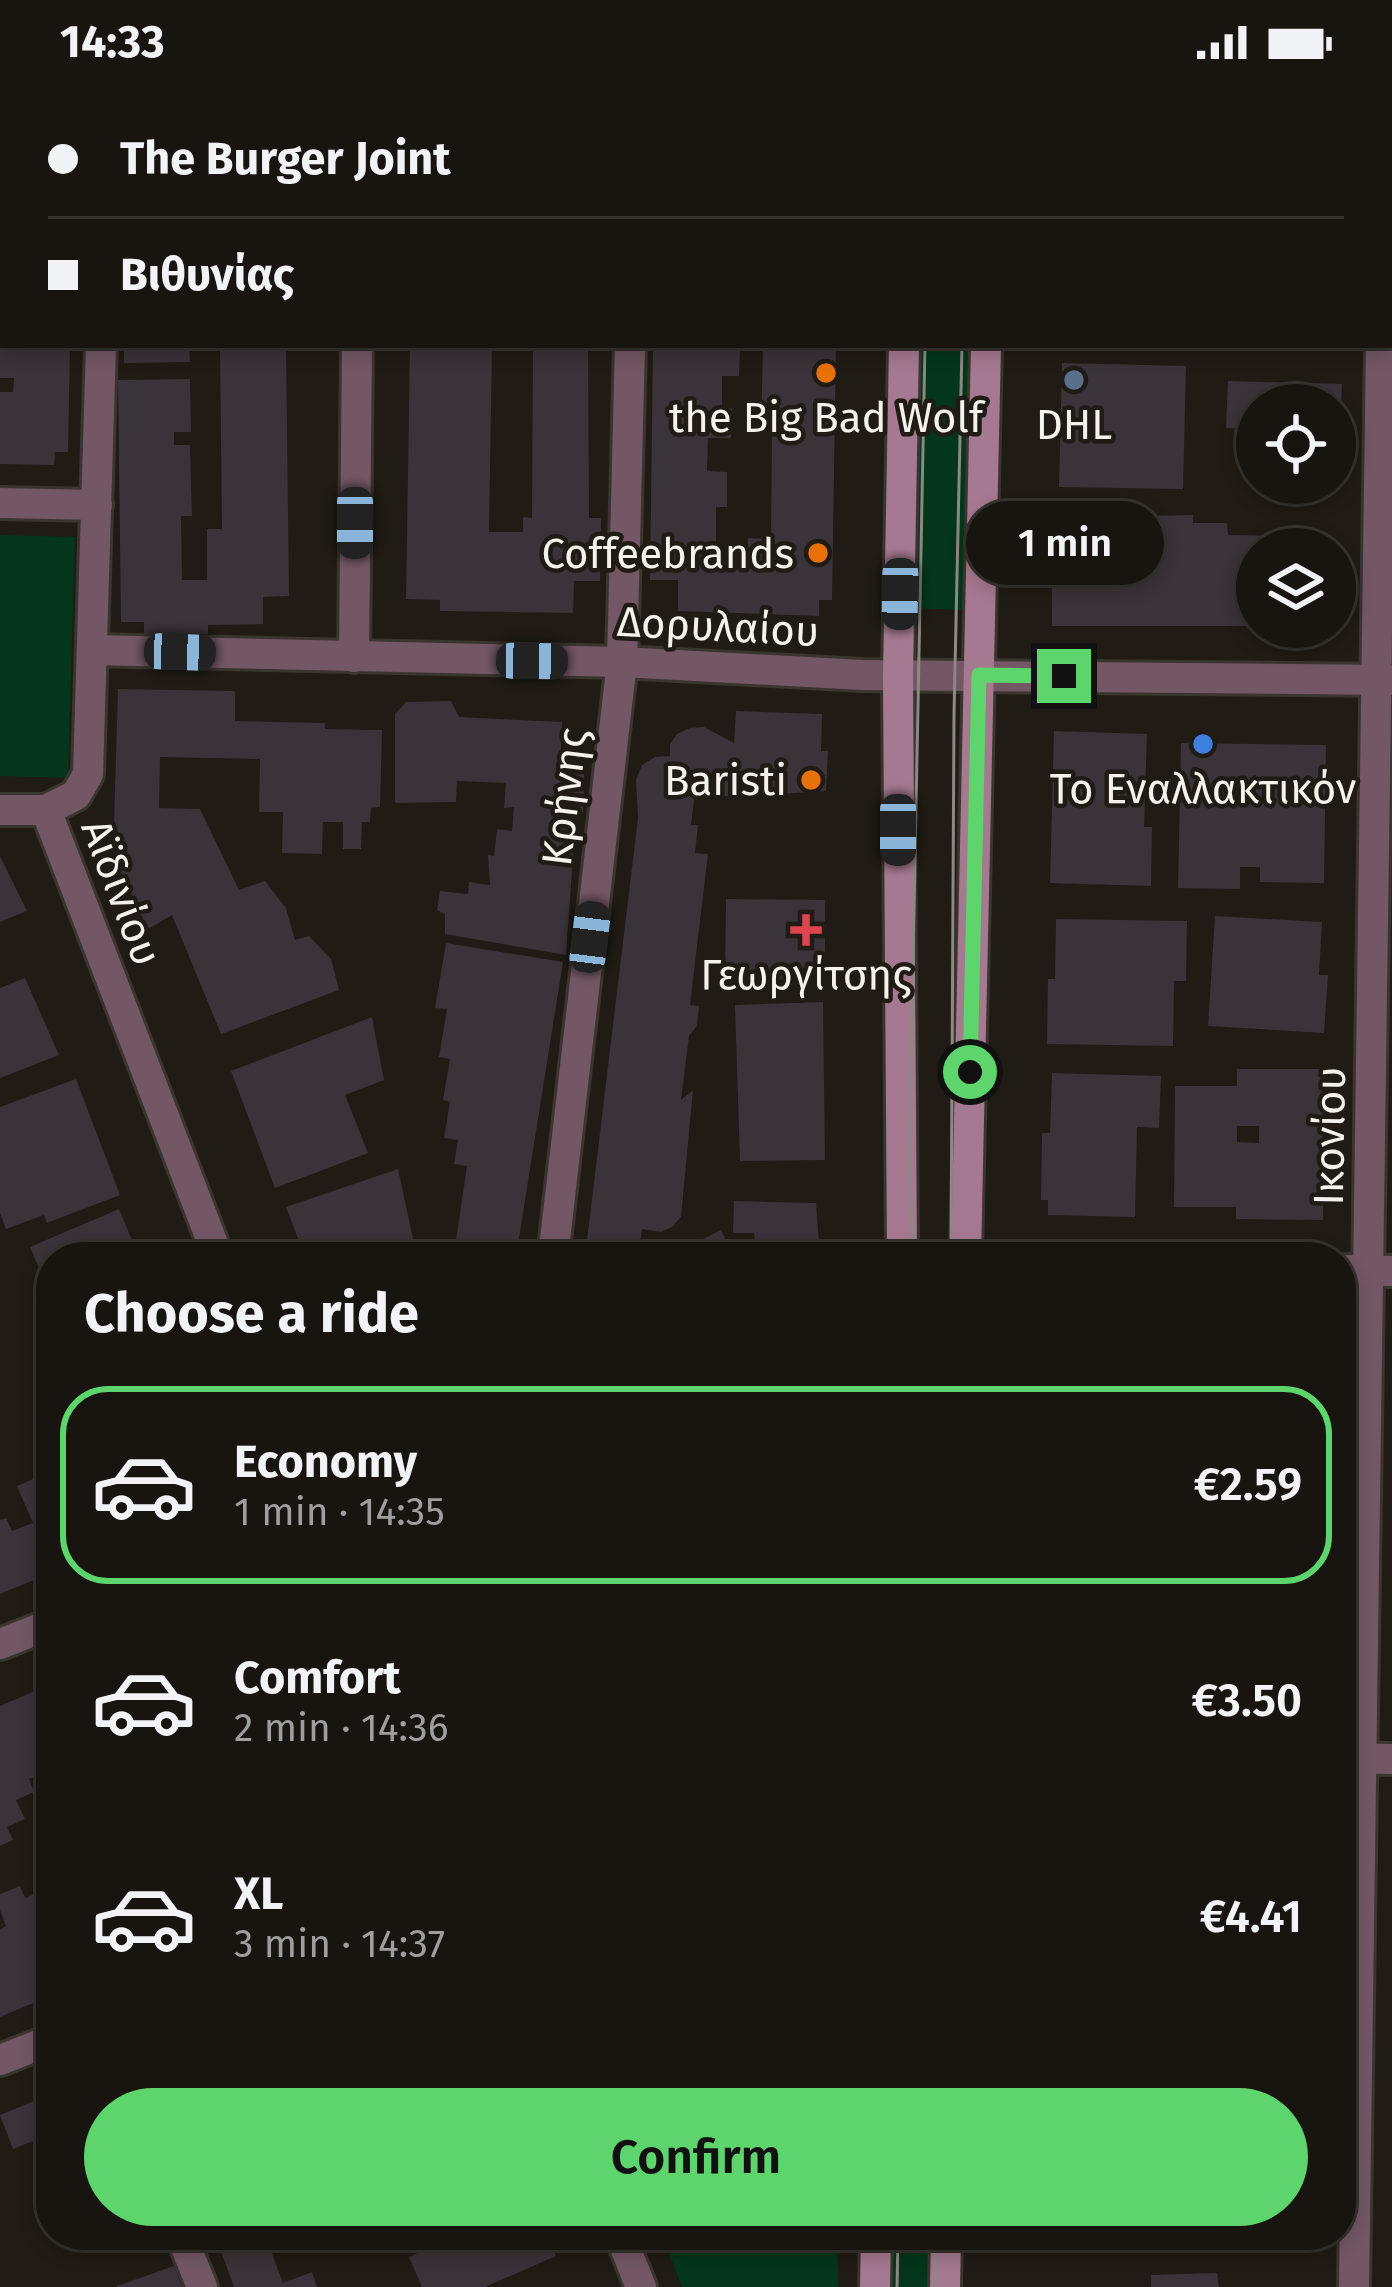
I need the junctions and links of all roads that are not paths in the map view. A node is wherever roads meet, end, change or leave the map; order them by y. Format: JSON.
{"nodes":[{"id":1,"x":101,"y":348,"type":"edge"},
{"id":2,"x":357,"y":348,"type":"edge"},
{"id":3,"x":630,"y":348,"type":"edge"},
{"id":4,"x":904,"y":348,"type":"edge"},
{"id":5,"x":986,"y":348,"type":"edge"},
{"id":6,"x":1382,"y":348,"type":"edge"},
{"id":7,"x":0,"y":503,"type":"edge"},
{"id":8,"x":97,"y":505,"type":"junction"},
{"id":9,"x":93,"y":650,"type":"junction"},
{"id":10,"x":354,"y":657,"type":"junction"},
{"id":11,"x":622,"y":662,"type":"junction"},
{"id":12,"x":979,"y":675,"type":"junction"},
{"id":13,"x":898,"y":676,"type":"junction"},
{"id":14,"x":1384,"y":680,"type":"edge"},
{"id":15,"x":0,"y":810,"type":"edge"},
{"id":16,"x":46,"y":810,"type":"junction"},
{"id":17,"x":212,"y":1242,"type":"edge"},
{"id":18,"x":555,"y":1242,"type":"edge"},
{"id":19,"x":902,"y":1242,"type":"edge"},
{"id":20,"x":966,"y":1242,"type":"edge"},
{"id":21,"x":1368,"y":1271,"type":"edge"},
{"id":22,"x":36,"y":1630,"type":"edge"},
{"id":23,"x":0,"y":1644,"type":"edge"},
{"id":24,"x":1365,"y":1758,"type":"edge"},
{"id":25,"x":36,"y":2047,"type":"edge"},
{"id":26,"x":0,"y":2060,"type":"edge"},
{"id":27,"x":1356,"y":2191,"type":"edge"},
{"id":28,"x":187,"y":2250,"type":"edge"},
{"id":29,"x":626,"y":2250,"type":"edge"},
{"id":30,"x":876,"y":2250,"type":"edge"},
{"id":31,"x":946,"y":2250,"type":"edge"},
{"id":32,"x":1355,"y":2250,"type":"edge"},
{"id":33,"x":202,"y":2287,"type":"edge"},
{"id":34,"x":641,"y":2287,"type":"edge"},
{"id":35,"x":875,"y":2287,"type":"edge"},
{"id":36,"x":945,"y":2287,"type":"edge"},
{"id":37,"x":1354,"y":2287,"type":"edge"}],
"edges":[{"from":1,"to":8,"type":"street","name":"Αϊδινίου"},
{"from":2,"to":10,"type":"street"},
{"from":3,"to":11,"type":"street","name":"Κρήνης"},
{"from":4,"to":13,"type":"main road"},
{"from":5,"to":12,"type":"main road"},
{"from":6,"to":14,"type":"street","name":"Ικονίου"},
{"from":7,"to":8,"type":"street"},
{"from":8,"to":9,"type":"street","name":"Αϊδινίου"},
{"from":9,"to":10,"type":"street","name":"Δορυλαίου"},
{"from":9,"to":16,"type":"street","name":"Αϊδινίου"},
{"from":10,"to":11,"type":"street","name":"Δορυλαίου"},
{"from":11,"to":13,"type":"street","name":"Δορυλαίου"},
{"from":11,"to":18,"type":"street","name":"Κρήνης"},
{"from":12,"to":13,"type":"street","name":"Δορυλαίου"},
{"from":12,"to":14,"type":"street","name":"Δορυλαίου"},
{"from":12,"to":20,"type":"main road"},
{"from":13,"to":19,"type":"main road"},
{"from":14,"to":21,"type":"street","name":"Ικονίου"},
{"from":15,"to":16,"type":"street"},
{"from":16,"to":17,"type":"street","name":"Αϊδινίου"},
{"from":21,"to":24,"type":"street","name":"Ικονίου"},
{"from":22,"to":23,"type":"street"},
{"from":24,"to":27,"type":"street","name":"Ικονίου"},
{"from":25,"to":26,"type":"street"},
{"from":28,"to":33,"type":"street"},
{"from":29,"to":34,"type":"street"},
{"from":30,"to":35,"type":"main road"},
{"from":31,"to":36,"type":"main road"},
{"from":32,"to":37,"type":"street","name":"Ικονίου"}]}
